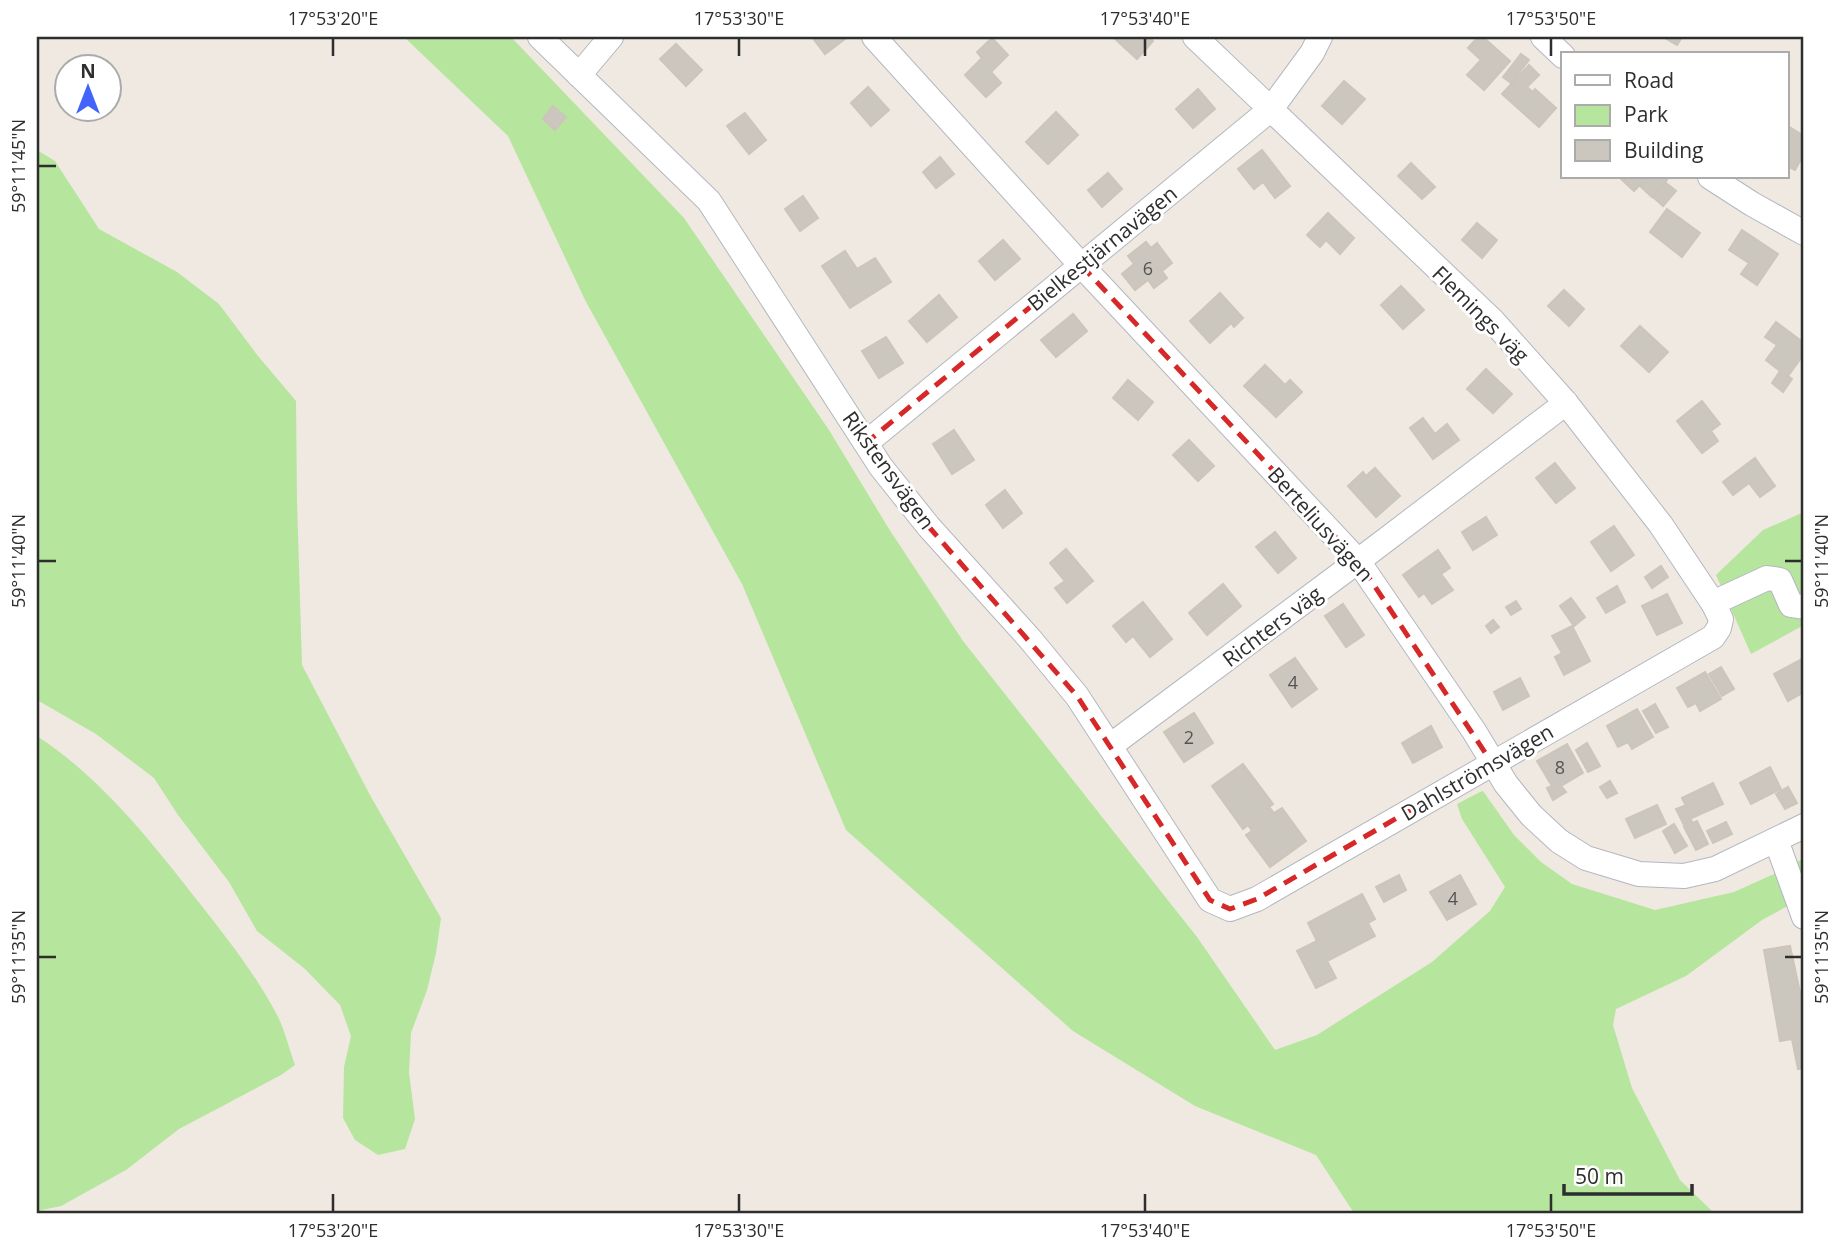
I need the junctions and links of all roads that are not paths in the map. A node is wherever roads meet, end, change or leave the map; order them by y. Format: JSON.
{"nodes":[{"id":1,"x":540,"y":37,"type":"edge"},
{"id":2,"x":611,"y":37,"type":"edge"},
{"id":3,"x":874,"y":37,"type":"edge"},
{"id":4,"x":1195,"y":37,"type":"edge"},
{"id":5,"x":1320,"y":37,"type":"edge"},
{"id":6,"x":1543,"y":37,"type":"edge"},
{"id":7,"x":1561,"y":54,"type":"edge"},
{"id":8,"x":579,"y":75,"type":"junction"},
{"id":9,"x":1271,"y":109,"type":"junction"},
{"id":10,"x":1712,"y":178,"type":"edge"},
{"id":11,"x":1804,"y":233,"type":"edge"},
{"id":12,"x":1081,"y":265,"type":"junction"},
{"id":13,"x":1566,"y":404,"type":"junction"},
{"id":14,"x":866,"y":443,"type":"junction"},
{"id":15,"x":1358,"y":561,"type":"junction"},
{"id":16,"x":1713,"y":603,"type":"junction"},
{"id":17,"x":1804,"y":607,"type":"edge"},
{"id":18,"x":1719,"y":628,"type":"joint"},
{"id":19,"x":1110,"y":746,"type":"junction"},
{"id":20,"x":1492,"y":763,"type":"junction"},
{"id":21,"x":1804,"y":826,"type":"edge"},
{"id":22,"x":1776,"y":840,"type":"junction"},
{"id":23,"x":1230,"y":909,"type":"joint"},
{"id":24,"x":1804,"y":917,"type":"edge"}],
"edges":[{"from":1,"to":8,"type":"street","name":"Rikstensvägen"},
{"from":2,"to":8,"type":"street"},
{"from":3,"to":12,"type":"street","name":"Berteliusvägen"},
{"from":4,"to":9,"type":"street","name":"Flemings väg"},
{"from":5,"to":9,"type":"street","name":"Bielkestjärnavägen"},
{"from":6,"to":7,"type":"street"},
{"from":8,"to":14,"type":"street","name":"Rikstensvägen"},
{"from":9,"to":12,"type":"street","name":"Bielkestjärnavägen"},
{"from":9,"to":13,"type":"street","name":"Flemings väg"},
{"from":10,"to":11,"type":"street"},
{"from":12,"to":14,"type":"street","name":"Bielkestjärnavägen"},
{"from":12,"to":15,"type":"street","name":"Berteliusvägen"},
{"from":13,"to":15,"type":"street","name":"Richters väg"},
{"from":13,"to":16,"type":"street","name":"Flemings väg"},
{"from":14,"to":19,"type":"street","name":"Rikstensvägen"},
{"from":15,"to":19,"type":"street","name":"Richters väg"},
{"from":15,"to":20,"type":"street","name":"Berteliusvägen"},
{"from":16,"to":17,"type":"street"},
{"from":16,"to":18,"type":"street","name":"Flemings väg"},
{"from":18,"to":20,"type":"street","name":"Dahlströmsvägen"},
{"from":19,"to":23,"type":"street","name":"Rikstensvägen"},
{"from":20,"to":22,"type":"street","name":"Berteliusvägen"},
{"from":20,"to":23,"type":"street","name":"Dahlströmsvägen"},
{"from":21,"to":22,"type":"street","name":"Berteliusvägen"},
{"from":22,"to":24,"type":"street"}]}
